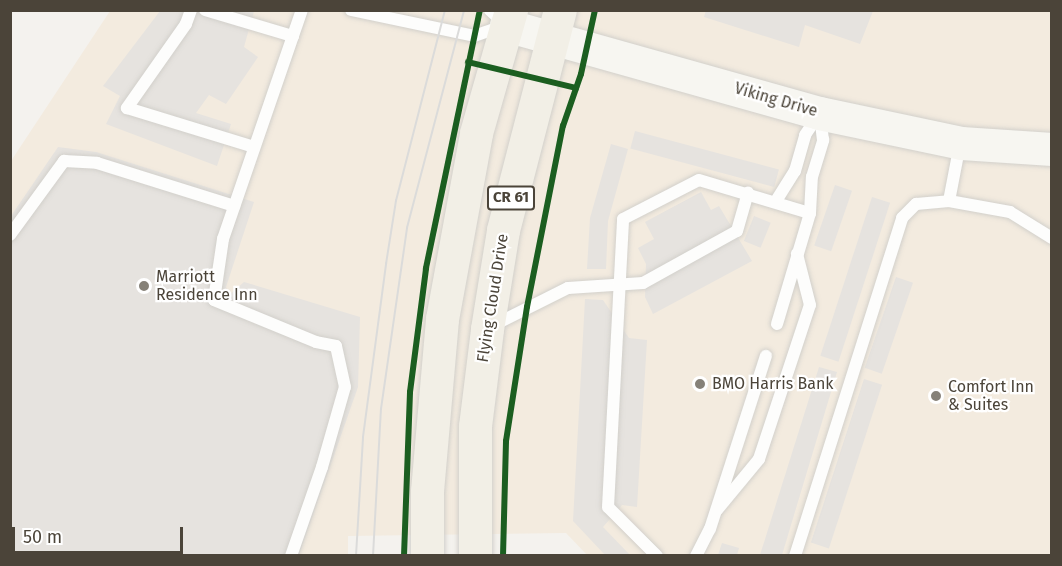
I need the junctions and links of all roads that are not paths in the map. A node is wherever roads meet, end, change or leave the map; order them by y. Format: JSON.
{"nodes":[{"id":1,"x":191,"y":10,"type":"edge"},
{"id":2,"x":205,"y":10,"type":"edge"},
{"id":3,"x":351,"y":10,"type":"edge"},
{"id":4,"x":304,"y":11,"type":"edge"},
{"id":5,"x":502,"y":15,"type":"edge"},
{"id":6,"x":556,"y":24,"type":"edge"},
{"id":7,"x":293,"y":36,"type":"junction"},
{"id":8,"x":819,"y":113,"type":"junction"},
{"id":9,"x":961,"y":143,"type":"junction"},
{"id":10,"x":254,"y":147,"type":"junction"},
{"id":11,"x":1052,"y":149,"type":"edge"},
{"id":12,"x":748,"y":193,"type":"junction"},
{"id":13,"x":776,"y":201,"type":"junction"},
{"id":14,"x":949,"y":201,"type":"junction"},
{"id":15,"x":234,"y":206,"type":"junction"},
{"id":16,"x":810,"y":213,"type":"junction"},
{"id":17,"x":10,"y":235,"type":"edge"},
{"id":18,"x":1052,"y":238,"type":"edge"},
{"id":19,"x":797,"y":254,"type":"junction"},
{"id":20,"x":617,"y":284,"type":"junction"},
{"id":21,"x":777,"y":324,"type":"dead end"},
{"id":22,"x":487,"y":329,"type":"junction"},
{"id":23,"x":766,"y":356,"type":"dead end"},
{"id":24,"x":717,"y":510,"type":"junction"},
{"id":25,"x":291,"y":555,"type":"edge"},
{"id":26,"x":427,"y":555,"type":"edge"},
{"id":27,"x":476,"y":555,"type":"edge"},
{"id":28,"x":657,"y":555,"type":"edge"},
{"id":29,"x":696,"y":555,"type":"edge"},
{"id":30,"x":795,"y":555,"type":"edge"}],
"edges":[{"from":1,"to":10,"type":"lane"},
{"from":2,"to":7,"type":"lane"},
{"from":3,"to":5,"type":"lane"},
{"from":4,"to":7,"type":"lane"},
{"from":5,"to":6,"type":"street","name":"Viking Drive"},
{"from":5,"to":26,"type":"main road","number":"CR 61"},
{"from":6,"to":8,"type":"street","name":"Viking Drive"},
{"from":6,"to":22,"type":"main road","name":"Flying Cloud Drive","number":"CR 61"},
{"from":7,"to":10,"type":"lane"},
{"from":8,"to":9,"type":"street","name":"Viking Drive"},
{"from":8,"to":13,"type":"lane"},
{"from":8,"to":16,"type":"lane"},
{"from":9,"to":11,"type":"street","name":"Viking Drive"},
{"from":9,"to":14,"type":"lane"},
{"from":10,"to":15,"type":"lane"},
{"from":12,"to":13,"type":"lane"},
{"from":12,"to":20,"type":"lane"},
{"from":12,"to":20,"type":"lane"},
{"from":13,"to":16,"type":"lane"},
{"from":14,"to":18,"type":"lane"},
{"from":14,"to":30,"type":"lane"},
{"from":15,"to":17,"type":"lane"},
{"from":15,"to":25,"type":"lane"},
{"from":16,"to":19,"type":"lane"},
{"from":19,"to":21,"type":"lane"},
{"from":19,"to":24,"type":"lane"},
{"from":20,"to":22,"type":"lane"},
{"from":20,"to":28,"type":"lane"},
{"from":22,"to":27,"type":"main road","name":"Flying Cloud Drive","number":"CR 61"},
{"from":23,"to":24,"type":"lane"},
{"from":24,"to":29,"type":"lane"}]}
